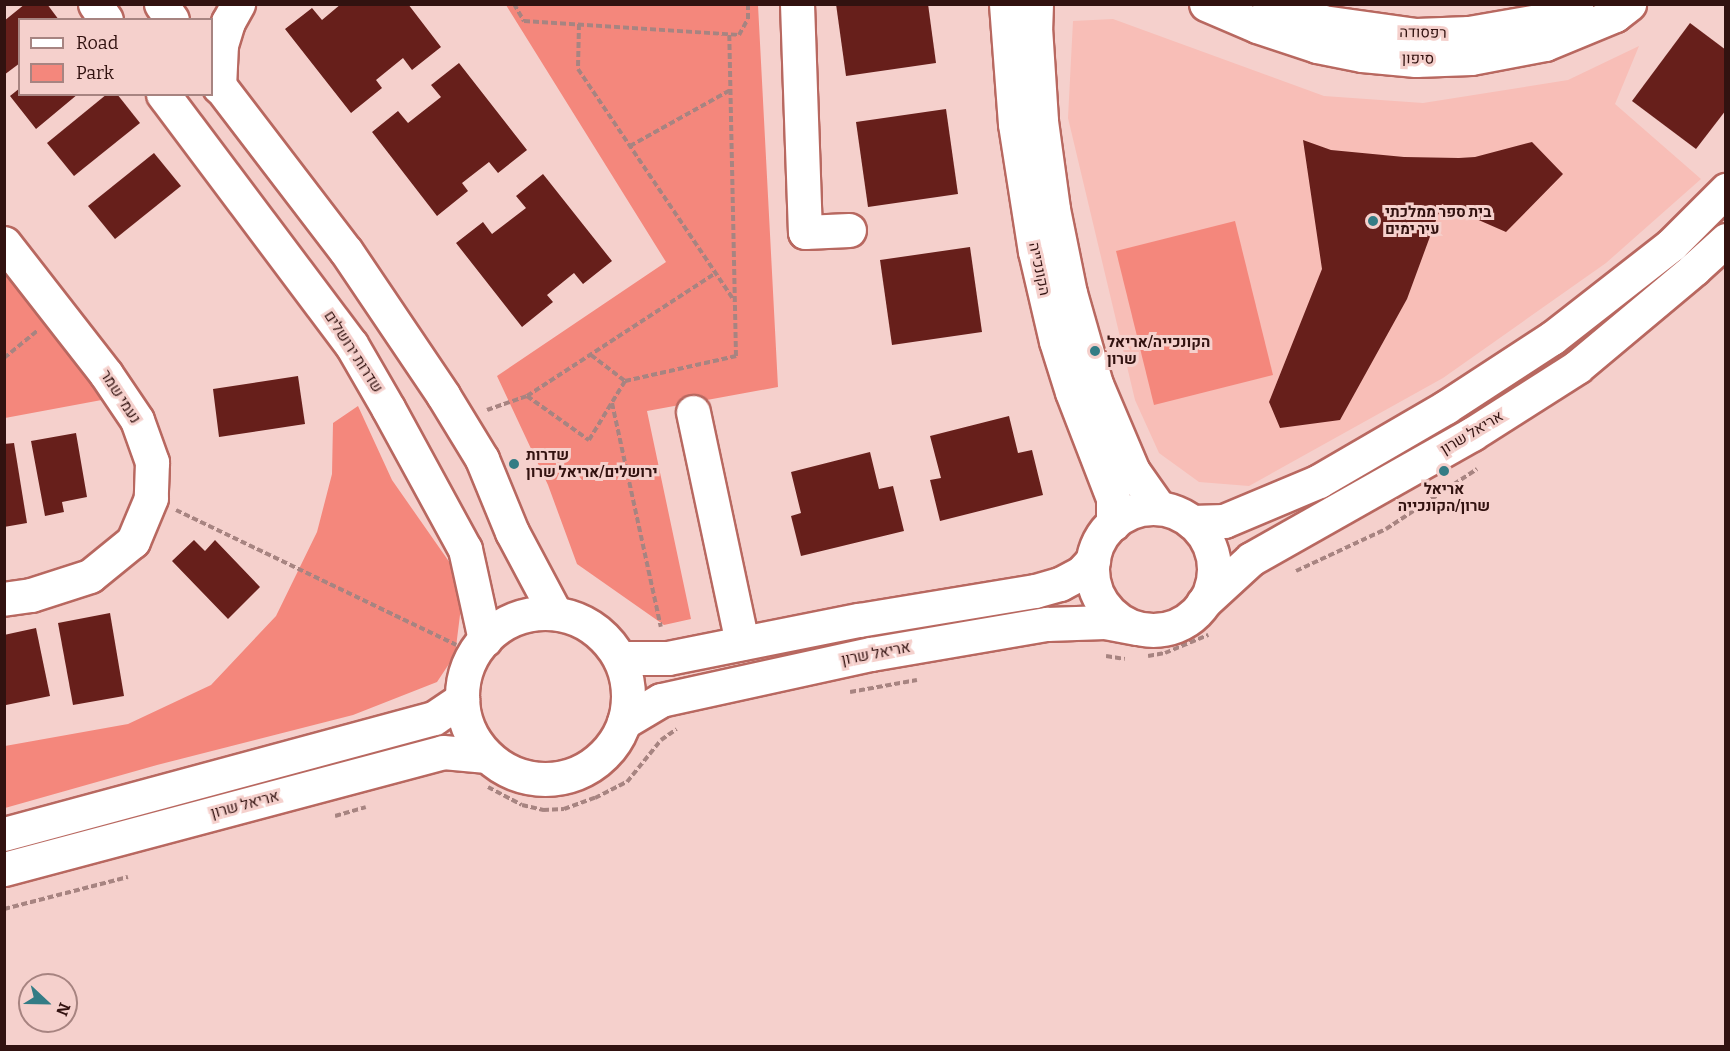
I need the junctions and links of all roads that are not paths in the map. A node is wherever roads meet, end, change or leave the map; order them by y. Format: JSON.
{"nodes":[{"id":1,"x":95,"y":4,"type":"edge"},
{"id":2,"x":161,"y":4,"type":"edge"},
{"id":3,"x":238,"y":4,"type":"edge"},
{"id":4,"x":797,"y":4,"type":"edge"},
{"id":5,"x":1006,"y":4,"type":"edge"},
{"id":6,"x":1036,"y":4,"type":"edge"},
{"id":7,"x":1206,"y":4,"type":"edge"},
{"id":8,"x":1269,"y":4,"type":"edge"},
{"id":9,"x":1576,"y":4,"type":"edge"},
{"id":10,"x":1629,"y":4,"type":"edge"},
{"id":11,"x":1367,"y":17,"type":"edge"},
{"id":12,"x":105,"y":18,"type":"edge"},
{"id":13,"x":171,"y":18,"type":"edge"},
{"id":14,"x":215,"y":82,"type":"edge"},
{"id":15,"x":165,"y":96,"type":"edge"},
{"id":16,"x":1725,"y":190,"type":"edge"},
{"id":17,"x":849,"y":230,"type":"dead end"},
{"id":18,"x":1725,"y":240,"type":"edge"},
{"id":19,"x":4,"y":243,"type":"edge"},
{"id":20,"x":693,"y":412,"type":"dead end"},
{"id":21,"x":1159,"y":508,"type":"junction"},
{"id":22,"x":1192,"y":522,"type":"junction"},
{"id":23,"x":1113,"y":524,"type":"junction"},
{"id":24,"x":1093,"y":560,"type":"junction"},
{"id":25,"x":4,"y":599,"type":"edge"},
{"id":26,"x":1203,"y":603,"type":"junction"},
{"id":27,"x":554,"y":611,"type":"junction"},
{"id":28,"x":1135,"y":628,"type":"junction"},
{"id":29,"x":742,"y":643,"type":"junction"},
{"id":30,"x":479,"y":647,"type":"junction"},
{"id":31,"x":622,"y":658,"type":"junction"},
{"id":32,"x":462,"y":699,"type":"junction"},
{"id":33,"x":624,"y":722,"type":"junction"},
{"id":34,"x":485,"y":770,"type":"junction"},
{"id":35,"x":4,"y":834,"type":"edge"},
{"id":36,"x":4,"y":869,"type":"edge"}],
"edges":[{"from":1,"to":12,"type":"street"},
{"from":2,"to":13,"type":"street"},
{"from":3,"to":14,"type":"street"},
{"from":4,"to":17,"type":"street"},
{"from":5,"to":23,"type":"street","name":"הקונכייה"},
{"from":6,"to":21,"type":"street","name":"הקונכייה"},
{"from":7,"to":10,"type":"street","name":"סיפון"},
{"from":8,"to":11,"type":"street","name":"רפסודה"},
{"from":9,"to":11,"type":"street","name":"רפסודה"},
{"from":14,"to":27,"type":"street"},
{"from":15,"to":30,"type":"street","name":"שדרות ירושלים"},
{"from":16,"to":22,"type":"street"},
{"from":18,"to":26,"type":"street","name":"אריאל שרון"},
{"from":19,"to":25,"type":"street","name":"נעמי שמר"},
{"from":20,"to":29,"type":"street"},
{"from":21,"to":22,"type":"street"},
{"from":21,"to":23,"type":"street"},
{"from":22,"to":26,"type":"street"},
{"from":23,"to":24,"type":"street"},
{"from":24,"to":28,"type":"street"},
{"from":24,"to":29,"type":"street"},
{"from":26,"to":28,"type":"street"},
{"from":27,"to":30,"type":"street"},
{"from":27,"to":31,"type":"street"},
{"from":28,"to":33,"type":"street","name":"אריאל שרון"},
{"from":29,"to":31,"type":"street"},
{"from":30,"to":32,"type":"street"},
{"from":31,"to":33,"type":"street"},
{"from":32,"to":34,"type":"street"},
{"from":32,"to":35,"type":"street"},
{"from":33,"to":34,"type":"street"},
{"from":34,"to":36,"type":"street","name":"אריאל שרון"}]}
